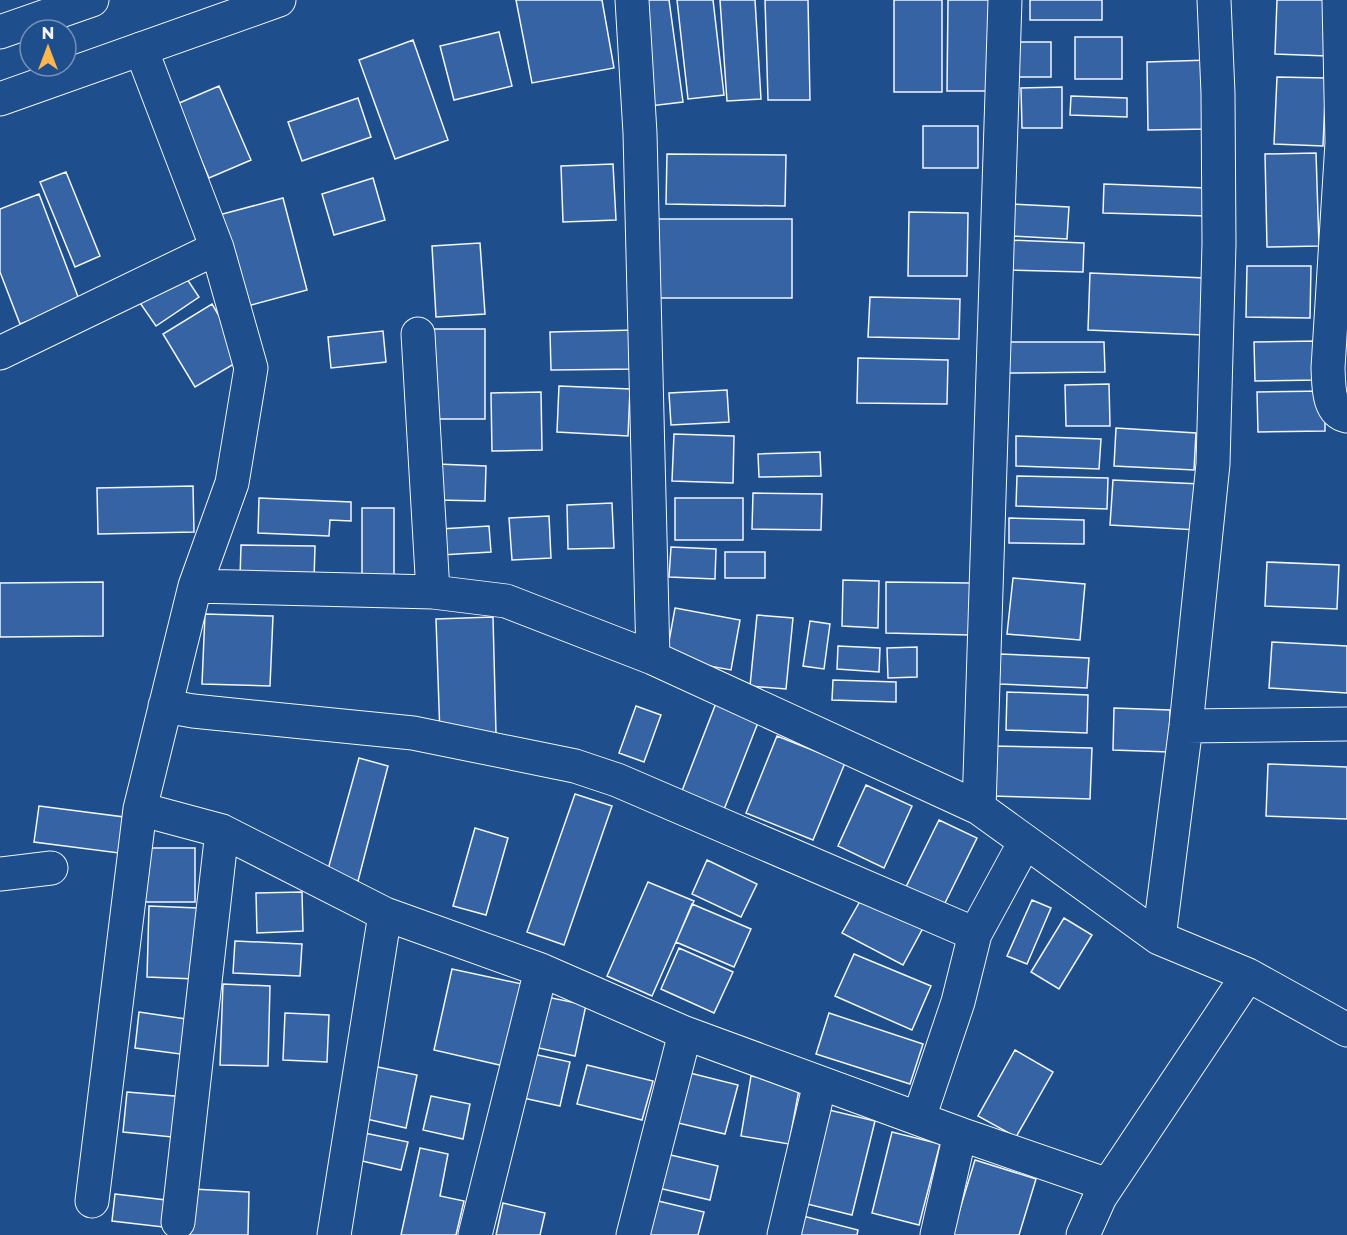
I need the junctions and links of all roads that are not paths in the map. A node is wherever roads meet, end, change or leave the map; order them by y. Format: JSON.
{"nodes":[{"id":1,"x":92,"y":0,"type":"edge"},
{"id":2,"x":279,"y":0,"type":"edge"},
{"id":3,"x":632,"y":0,"type":"edge"},
{"id":4,"x":1005,"y":0,"type":"edge"},
{"id":5,"x":1214,"y":0,"type":"edge"},
{"id":6,"x":1339,"y":0,"type":"edge"},
{"id":7,"x":0,"y":32,"type":"edge"},
{"id":8,"x":141,"y":49,"type":"junction"},
{"id":9,"x":0,"y":99,"type":"edge"},
{"id":10,"x":1344,"y":142,"type":"edge"},
{"id":11,"x":217,"y":248,"type":"junction"},
{"id":12,"x":418,"y":334,"type":"dead end"},
{"id":13,"x":0,"y":353,"type":"edge"},
{"id":14,"x":1347,"y":416,"type":"edge"},
{"id":15,"x":195,"y":586,"type":"junction"},
{"id":16,"x":433,"y":592,"type":"junction"},
{"id":17,"x":653,"y":658,"type":"junction"},
{"id":18,"x":165,"y":706,"type":"junction"},
{"id":19,"x":1347,"y":724,"type":"edge"},
{"id":20,"x":1186,"y":726,"type":"junction"},
{"id":21,"x":979,"y":808,"type":"junction"},
{"id":22,"x":140,"y":809,"type":"junction"},
{"id":23,"x":222,"y":831,"type":"junction"},
{"id":24,"x":1025,"y":842,"type":"junction"},
{"id":25,"x":51,"y":868,"type":"dead end"},
{"id":26,"x":0,"y":874,"type":"edge"},
{"id":27,"x":385,"y":914,"type":"junction"},
{"id":28,"x":975,"y":934,"type":"junction"},
{"id":29,"x":1159,"y":938,"type":"junction"},
{"id":30,"x":541,"y":970,"type":"junction"},
{"id":31,"x":1248,"y":975,"type":"junction"},
{"id":32,"x":1347,"y":1030,"type":"edge"},
{"id":33,"x":685,"y":1033,"type":"junction"},
{"id":34,"x":820,"y":1083,"type":"junction"},
{"id":35,"x":919,"y":1118,"type":"junction"},
{"id":36,"x":960,"y":1134,"type":"junction"},
{"id":37,"x":1108,"y":1185,"type":"junction"},
{"id":38,"x":92,"y":1201,"type":"dead end"},
{"id":39,"x":178,"y":1222,"type":"dead end"},
{"id":40,"x":334,"y":1235,"type":"edge"},
{"id":41,"x":475,"y":1235,"type":"edge"},
{"id":42,"x":633,"y":1235,"type":"edge"},
{"id":43,"x":784,"y":1235,"type":"edge"},
{"id":44,"x":937,"y":1235,"type":"edge"},
{"id":45,"x":1083,"y":1235,"type":"edge"}],
"edges":[{"from":1,"to":7,"type":"street"},
{"from":2,"to":8,"type":"street"},
{"from":3,"to":17,"type":"street"},
{"from":4,"to":21,"type":"street"},
{"from":5,"to":20,"type":"street"},
{"from":6,"to":10,"type":"street"},
{"from":8,"to":9,"type":"street"},
{"from":8,"to":11,"type":"street"},
{"from":10,"to":14,"type":"street"},
{"from":11,"to":13,"type":"street"},
{"from":11,"to":15,"type":"street"},
{"from":12,"to":16,"type":"street"},
{"from":15,"to":16,"type":"street"},
{"from":15,"to":18,"type":"street"},
{"from":16,"to":17,"type":"street"},
{"from":17,"to":21,"type":"street"},
{"from":18,"to":22,"type":"street"},
{"from":18,"to":28,"type":"street"},
{"from":19,"to":20,"type":"street"},
{"from":20,"to":29,"type":"street"},
{"from":21,"to":24,"type":"street"},
{"from":22,"to":23,"type":"street"},
{"from":22,"to":38,"type":"street"},
{"from":23,"to":27,"type":"street"},
{"from":23,"to":39,"type":"street"},
{"from":24,"to":28,"type":"street"},
{"from":24,"to":29,"type":"street"},
{"from":25,"to":26,"type":"street"},
{"from":27,"to":30,"type":"street"},
{"from":27,"to":40,"type":"street"},
{"from":28,"to":35,"type":"street"},
{"from":29,"to":31,"type":"street"},
{"from":30,"to":33,"type":"street"},
{"from":30,"to":41,"type":"street"},
{"from":31,"to":32,"type":"street"},
{"from":31,"to":37,"type":"street"},
{"from":33,"to":34,"type":"street"},
{"from":33,"to":42,"type":"street"},
{"from":34,"to":35,"type":"street"},
{"from":34,"to":43,"type":"street"},
{"from":35,"to":36,"type":"street"},
{"from":36,"to":37,"type":"street"},
{"from":36,"to":44,"type":"street"},
{"from":37,"to":45,"type":"street"}]}
